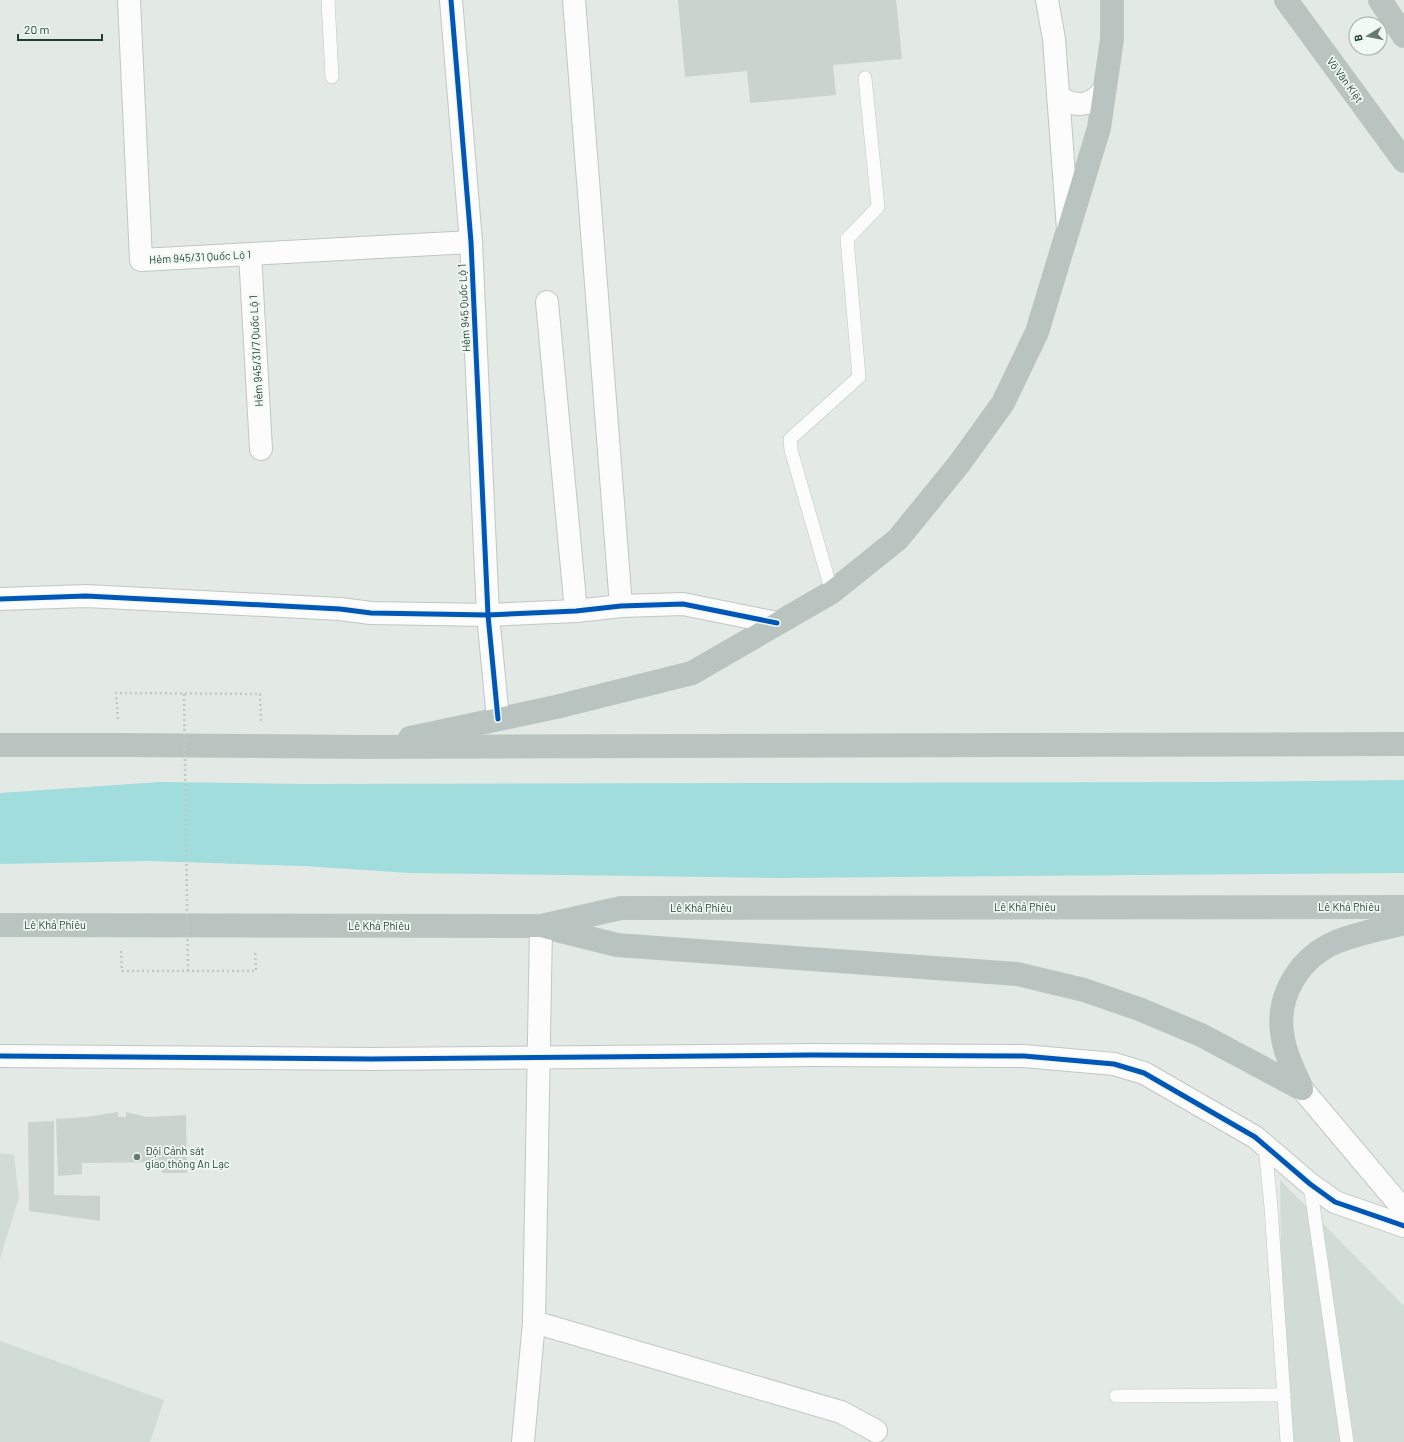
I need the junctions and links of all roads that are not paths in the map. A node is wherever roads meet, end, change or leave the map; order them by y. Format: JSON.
{"nodes":[{"id":1,"x":129,"y":0,"type":"edge"},
{"id":2,"x":328,"y":0,"type":"edge"},
{"id":3,"x":451,"y":0,"type":"edge"},
{"id":4,"x":574,"y":0,"type":"edge"},
{"id":5,"x":1047,"y":0,"type":"edge"},
{"id":6,"x":1112,"y":0,"type":"edge"},
{"id":7,"x":1286,"y":0,"type":"edge"},
{"id":8,"x":1380,"y":0,"type":"edge"},
{"id":9,"x":1404,"y":36,"type":"edge"},
{"id":10,"x":332,"y":77,"type":"dead end"},
{"id":11,"x":865,"y":78,"type":"dead end"},
{"id":12,"x":1105,"y":89,"type":"junction"},
{"id":13,"x":1058,"y":96,"type":"junction"},
{"id":14,"x":1404,"y":160,"type":"edge"},
{"id":15,"x":1068,"y":229,"type":"junction"},
{"id":16,"x":471,"y":242,"type":"junction"},
{"id":17,"x":250,"y":254,"type":"junction"},
{"id":18,"x":547,"y":302,"type":"dead end"},
{"id":19,"x":261,"y":449,"type":"dead end"},
{"id":20,"x":832,"y":592,"type":"junction"},
{"id":21,"x":0,"y":599,"type":"edge"},
{"id":22,"x":621,"y":606,"type":"junction"},
{"id":23,"x":576,"y":611,"type":"junction"},
{"id":24,"x":488,"y":615,"type":"junction"},
{"id":25,"x":776,"y":623,"type":"junction"},
{"id":26,"x":498,"y":719,"type":"junction"},
{"id":27,"x":1404,"y":744,"type":"edge"},
{"id":28,"x":0,"y":745,"type":"edge"},
{"id":29,"x":364,"y":747,"type":"junction"},
{"id":30,"x":1404,"y":907,"type":"edge"},
{"id":31,"x":1404,"y":923,"type":"edge"},
{"id":32,"x":0,"y":925,"type":"edge"},
{"id":33,"x":541,"y":926,"type":"junction"},
{"id":34,"x":0,"y":1056,"type":"edge"},
{"id":35,"x":538,"y":1058,"type":"junction"},
{"id":36,"x":1302,"y":1089,"type":"junction"},
{"id":37,"x":1265,"y":1146,"type":"junction"},
{"id":38,"x":1310,"y":1184,"type":"junction"},
{"id":39,"x":1404,"y":1210,"type":"edge"},
{"id":40,"x":1404,"y":1226,"type":"edge"},
{"id":41,"x":534,"y":1322,"type":"junction"},
{"id":42,"x":1284,"y":1395,"type":"junction"},
{"id":43,"x":1116,"y":1396,"type":"dead end"},
{"id":44,"x":876,"y":1431,"type":"dead end"},
{"id":45,"x":523,"y":1442,"type":"edge"},
{"id":46,"x":1287,"y":1442,"type":"edge"},
{"id":47,"x":1346,"y":1442,"type":"edge"}],
"edges":[{"from":1,"to":17,"type":"street","name":"Hẻm 945/31 Quốc Lộ 1"},
{"from":2,"to":10,"type":"lane"},
{"from":3,"to":16,"type":"street","name":"Hẻm 945 Quốc Lộ 1"},
{"from":4,"to":22,"type":"street"},
{"from":5,"to":13,"type":"street"},
{"from":6,"to":12,"type":"highway"},
{"from":7,"to":14,"type":"highway","name":"Võ Văn Kiệt"},
{"from":8,"to":9,"type":"highway"},
{"from":11,"to":20,"type":"lane"},
{"from":12,"to":13,"type":"street"},
{"from":12,"to":15,"type":"highway"},
{"from":13,"to":15,"type":"street"},
{"from":15,"to":20,"type":"highway"},
{"from":16,"to":17,"type":"street","name":"Hẻm 945/31 Quốc Lộ 1"},
{"from":16,"to":24,"type":"street","name":"Hẻm 945 Quốc Lộ 1"},
{"from":17,"to":19,"type":"street","name":"Hẻm 945/31/7 Quốc Lộ 1"},
{"from":18,"to":23,"type":"street"},
{"from":20,"to":25,"type":"highway"},
{"from":21,"to":24,"type":"street"},
{"from":22,"to":23,"type":"street"},
{"from":22,"to":25,"type":"street"},
{"from":23,"to":24,"type":"street"},
{"from":24,"to":26,"type":"street","name":"Hẻm 945 Quốc Lộ 1"},
{"from":25,"to":26,"type":"highway"},
{"from":26,"to":29,"type":"highway"},
{"from":27,"to":29,"type":"highway"},
{"from":28,"to":29,"type":"highway"},
{"from":30,"to":33,"type":"highway","name":"Lê Khả Phiêu"},
{"from":31,"to":36,"type":"highway"},
{"from":32,"to":33,"type":"highway","name":"Lê Khả Phiêu"},
{"from":33,"to":35,"type":"street"},
{"from":33,"to":36,"type":"highway"},
{"from":34,"to":35,"type":"street"},
{"from":35,"to":37,"type":"street"},
{"from":35,"to":41,"type":"street"},
{"from":36,"to":39,"type":"street"},
{"from":37,"to":38,"type":"street"},
{"from":37,"to":42,"type":"lane"},
{"from":38,"to":40,"type":"street"},
{"from":38,"to":47,"type":"lane"},
{"from":41,"to":44,"type":"street"},
{"from":41,"to":45,"type":"street"},
{"from":42,"to":43,"type":"lane"},
{"from":42,"to":46,"type":"lane"}]}
